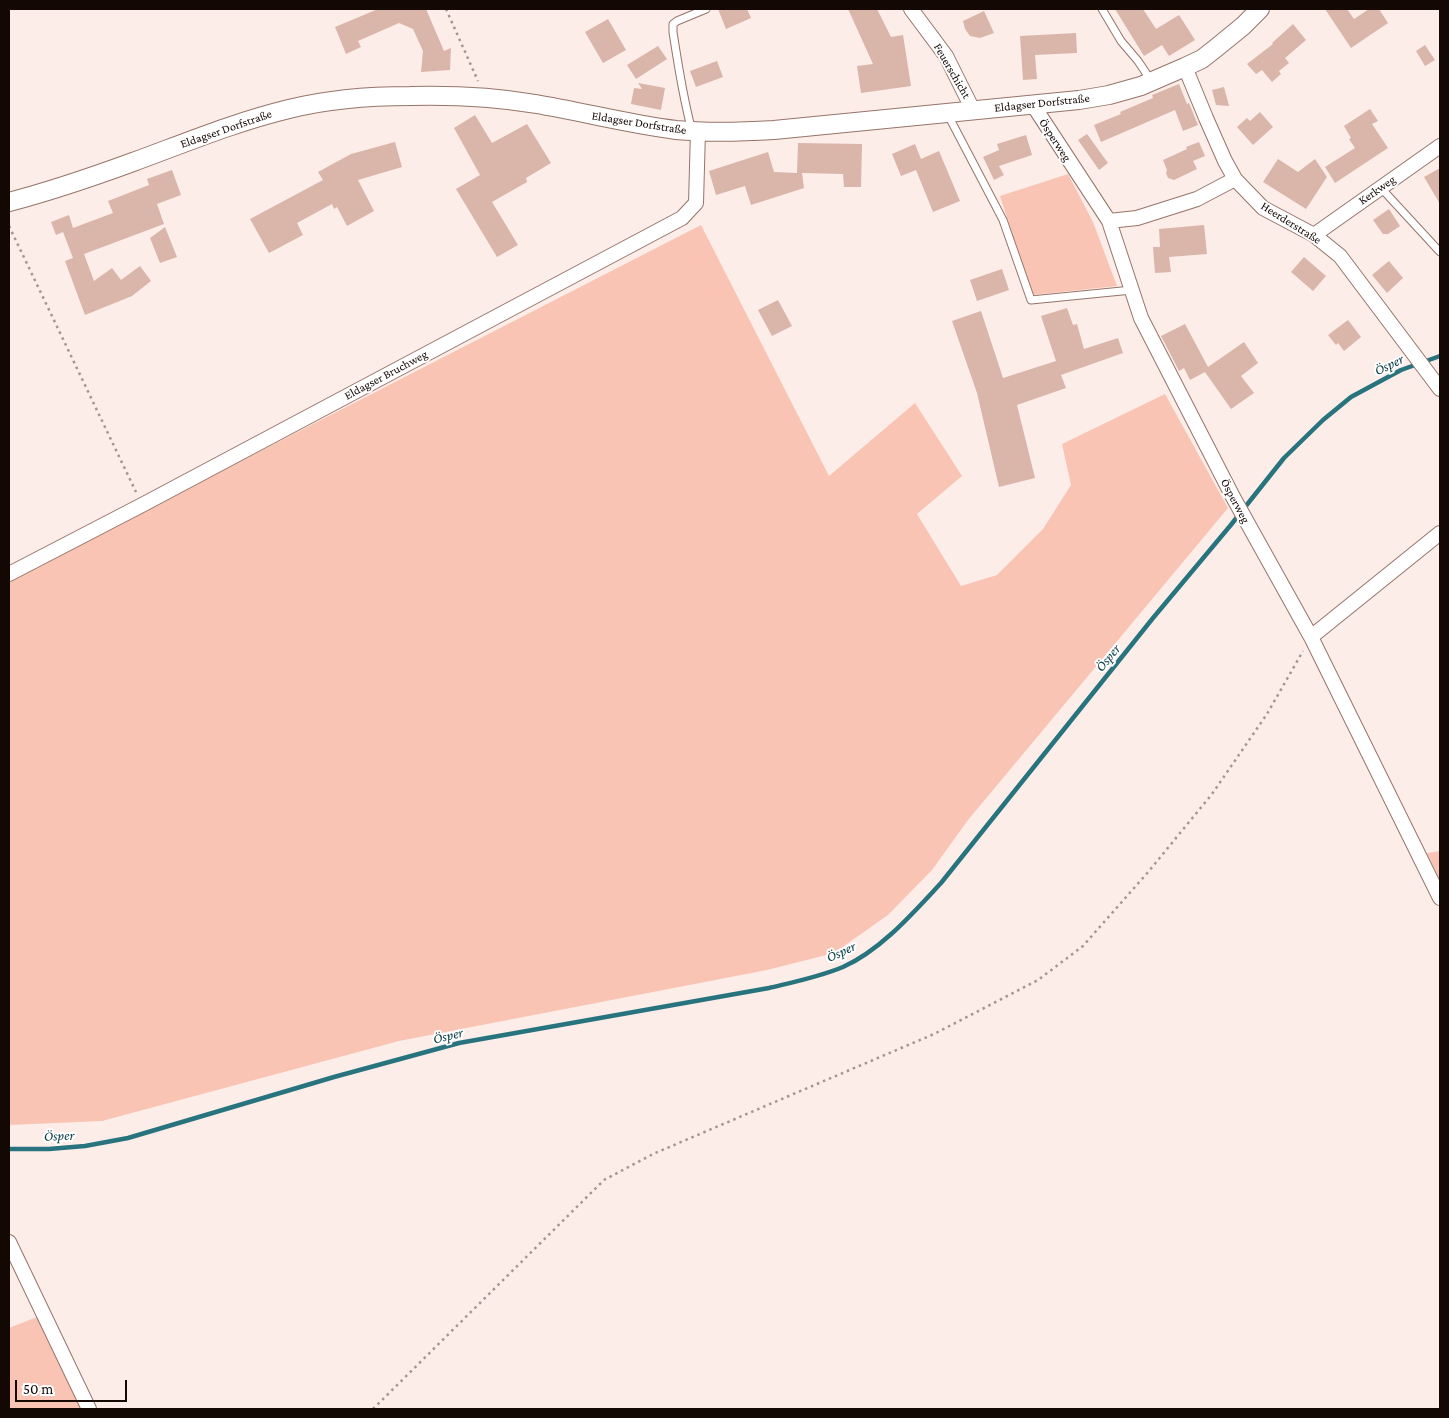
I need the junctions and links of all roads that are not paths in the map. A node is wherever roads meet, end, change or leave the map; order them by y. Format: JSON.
{"nodes":[{"id":1,"x":706,"y":9,"type":"edge"},
{"id":2,"x":912,"y":9,"type":"edge"},
{"id":3,"x":1102,"y":9,"type":"edge"},
{"id":4,"x":1260,"y":9,"type":"edge"},
{"id":5,"x":1186,"y":67,"type":"junction"},
{"id":6,"x":1152,"y":82,"type":"junction"},
{"id":7,"x":1033,"y":105,"type":"junction"},
{"id":8,"x":973,"y":110,"type":"junction"},
{"id":9,"x":946,"y":112,"type":"junction"},
{"id":10,"x":695,"y":131,"type":"junction"},
{"id":11,"x":1440,"y":146,"type":"edge"},
{"id":12,"x":1235,"y":179,"type":"junction"},
{"id":13,"x":1381,"y":188,"type":"junction"},
{"id":14,"x":9,"y":202,"type":"edge"},
{"id":15,"x":1109,"y":221,"type":"junction"},
{"id":16,"x":1314,"y":235,"type":"junction"},
{"id":17,"x":1440,"y":252,"type":"edge"},
{"id":18,"x":1132,"y":290,"type":"junction"},
{"id":19,"x":1440,"y":389,"type":"edge"},
{"id":20,"x":1440,"y":533,"type":"edge"},
{"id":21,"x":9,"y":574,"type":"edge"},
{"id":22,"x":1311,"y":637,"type":"junction"},
{"id":23,"x":1440,"y":898,"type":"edge"},
{"id":24,"x":9,"y":1242,"type":"edge"},
{"id":25,"x":89,"y":1409,"type":"edge"}],
"edges":[{"from":1,"to":10,"type":"lane"},
{"from":2,"to":8,"type":"street","name":"Feuerschicht"},
{"from":3,"to":6,"type":"lane"},
{"from":4,"to":5,"type":"street","name":"Eldagser Dorfstraße"},
{"from":5,"to":6,"type":"street","name":"Eldagser Dorfstraße"},
{"from":5,"to":12,"type":"street","name":"Heerderstraße"},
{"from":6,"to":7,"type":"street","name":"Eldagser Dorfstraße"},
{"from":7,"to":8,"type":"street","name":"Eldagser Dorfstraße"},
{"from":7,"to":15,"type":"street","name":"Ösperweg"},
{"from":8,"to":9,"type":"street","name":"Eldagser Dorfstraße"},
{"from":9,"to":10,"type":"street","name":"Eldagser Dorfstraße"},
{"from":9,"to":18,"type":"lane"},
{"from":10,"to":14,"type":"street","name":"Eldagser Dorfstraße"},
{"from":10,"to":21,"type":"street","name":"Eldagser Bruchweg"},
{"from":11,"to":13,"type":"street","name":"Kerkweg"},
{"from":12,"to":15,"type":"street"},
{"from":12,"to":16,"type":"street","name":"Heerderstraße"},
{"from":13,"to":16,"type":"street","name":"Kerkweg"},
{"from":13,"to":17,"type":"lane"},
{"from":15,"to":18,"type":"street","name":"Ösperweg"},
{"from":16,"to":19,"type":"street","name":"Heerderstraße"},
{"from":18,"to":22,"type":"street","name":"Ösperweg"},
{"from":20,"to":22,"type":"street"},
{"from":22,"to":23,"type":"street","name":"Ösperweg"},
{"from":24,"to":25,"type":"street"}]}
